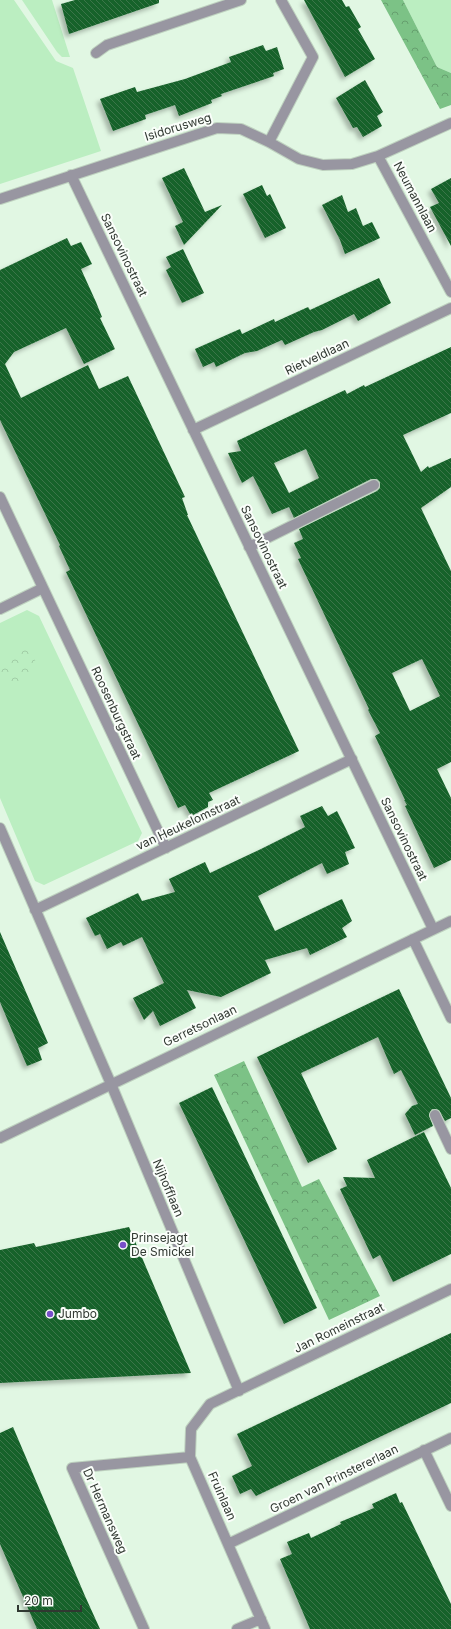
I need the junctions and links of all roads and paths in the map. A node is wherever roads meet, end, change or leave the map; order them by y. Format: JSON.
{"nodes":[{"id":1,"x":241,"y":0,"type":"edge"},
{"id":2,"x":281,"y":0,"type":"edge"},
{"id":3,"x":96,"y":53,"type":"dead end"},
{"id":4,"x":451,"y":123,"type":"edge"},
{"id":5,"x":270,"y":142,"type":"junction"},
{"id":6,"x":378,"y":156,"type":"junction"},
{"id":7,"x":71,"y":175,"type":"junction"},
{"id":8,"x":0,"y":199,"type":"edge"},
{"id":9,"x":451,"y":292,"type":"edge"},
{"id":10,"x":451,"y":308,"type":"edge"},
{"id":11,"x":193,"y":430,"type":"junction"},
{"id":12,"x":374,"y":486,"type":"dead end"},
{"id":13,"x":0,"y":497,"type":"edge"},
{"id":14,"x":249,"y":546,"type":"junction"},
{"id":15,"x":43,"y":588,"type":"junction"},
{"id":16,"x":0,"y":609,"type":"edge"},
{"id":17,"x":352,"y":759,"type":"junction"},
{"id":18,"x":0,"y":828,"type":"edge"},
{"id":19,"x":166,"y":848,"type":"junction"},
{"id":20,"x":35,"y":910,"type":"junction"},
{"id":21,"x":451,"y":921,"type":"edge"},
{"id":22,"x":433,"y":929,"type":"junction"},
{"id":23,"x":413,"y":939,"type":"junction"},
{"id":24,"x":451,"y":1018,"type":"edge"},
{"id":25,"x":111,"y":1084,"type":"junction"},
{"id":26,"x":435,"y":1115,"type":"dead end"},
{"id":27,"x":0,"y":1138,"type":"edge"},
{"id":28,"x":451,"y":1149,"type":"edge"},
{"id":29,"x":451,"y":1289,"type":"edge"},
{"id":30,"x":239,"y":1391,"type":"junction"},
{"id":31,"x":451,"y":1438,"type":"edge"},
{"id":32,"x":424,"y":1450,"type":"junction"},
{"id":33,"x":190,"y":1457,"type":"junction"},
{"id":34,"x":451,"y":1506,"type":"edge"},
{"id":35,"x":228,"y":1544,"type":"junction"},
{"id":36,"x":261,"y":1619,"type":"junction"},
{"id":37,"x":144,"y":1629,"type":"edge"},
{"id":38,"x":237,"y":1629,"type":"edge"},
{"id":39,"x":265,"y":1629,"type":"edge"}],
"edges":[{"from":1,"to":3,"type":"street"},
{"from":2,"to":5,"type":"street"},
{"from":4,"to":6,"type":"street","name":"Isidorusweg"},
{"from":5,"to":6,"type":"street","name":"Isidorusweg"},
{"from":5,"to":7,"type":"street","name":"Isidorusweg"},
{"from":6,"to":9,"type":"street","name":"Neumannlaan"},
{"from":7,"to":8,"type":"street","name":"Isidorusweg"},
{"from":7,"to":11,"type":"street","name":"Sansovinostraat"},
{"from":10,"to":11,"type":"street","name":"Rietveldlaan"},
{"from":11,"to":14,"type":"street","name":"Sansovinostraat"},
{"from":12,"to":14,"type":"street"},
{"from":13,"to":15,"type":"street","name":"Roosenburgstraat"},
{"from":14,"to":17,"type":"street","name":"Sansovinostraat"},
{"from":15,"to":16,"type":"street"},
{"from":15,"to":19,"type":"street","name":"Roosenburgstraat"},
{"from":17,"to":19,"type":"street","name":"van Heukelomstraat"},
{"from":17,"to":22,"type":"street","name":"Sansovinostraat"},
{"from":18,"to":20,"type":"street"},
{"from":19,"to":20,"type":"street","name":"van Heukelomstraat"},
{"from":20,"to":25,"type":"street"},
{"from":21,"to":22,"type":"street","name":"Gerretsonlaan"},
{"from":22,"to":23,"type":"street","name":"Gerretsonlaan"},
{"from":23,"to":24,"type":"street"},
{"from":23,"to":25,"type":"street","name":"Gerretsonlaan"},
{"from":25,"to":27,"type":"street","name":"Gerretsonlaan"},
{"from":25,"to":30,"type":"street","name":"Nijhofflaan"},
{"from":26,"to":28,"type":"street"},
{"from":29,"to":30,"type":"street","name":"Jan Romeinstraat"},
{"from":30,"to":33,"type":"street","name":"Fruinlaan"},
{"from":31,"to":32,"type":"street","name":"Groen van Prinstererlaan"},
{"from":32,"to":34,"type":"street"},
{"from":32,"to":35,"type":"street","name":"Groen van Prinstererlaan"},
{"from":33,"to":35,"type":"street","name":"Fruinlaan"},
{"from":33,"to":37,"type":"street","name":"Dr Hermansweg"},
{"from":35,"to":36,"type":"street","name":"Fruinlaan"},
{"from":36,"to":38,"type":"street"},
{"from":36,"to":39,"type":"street","name":"Fruinlaan"}]}
